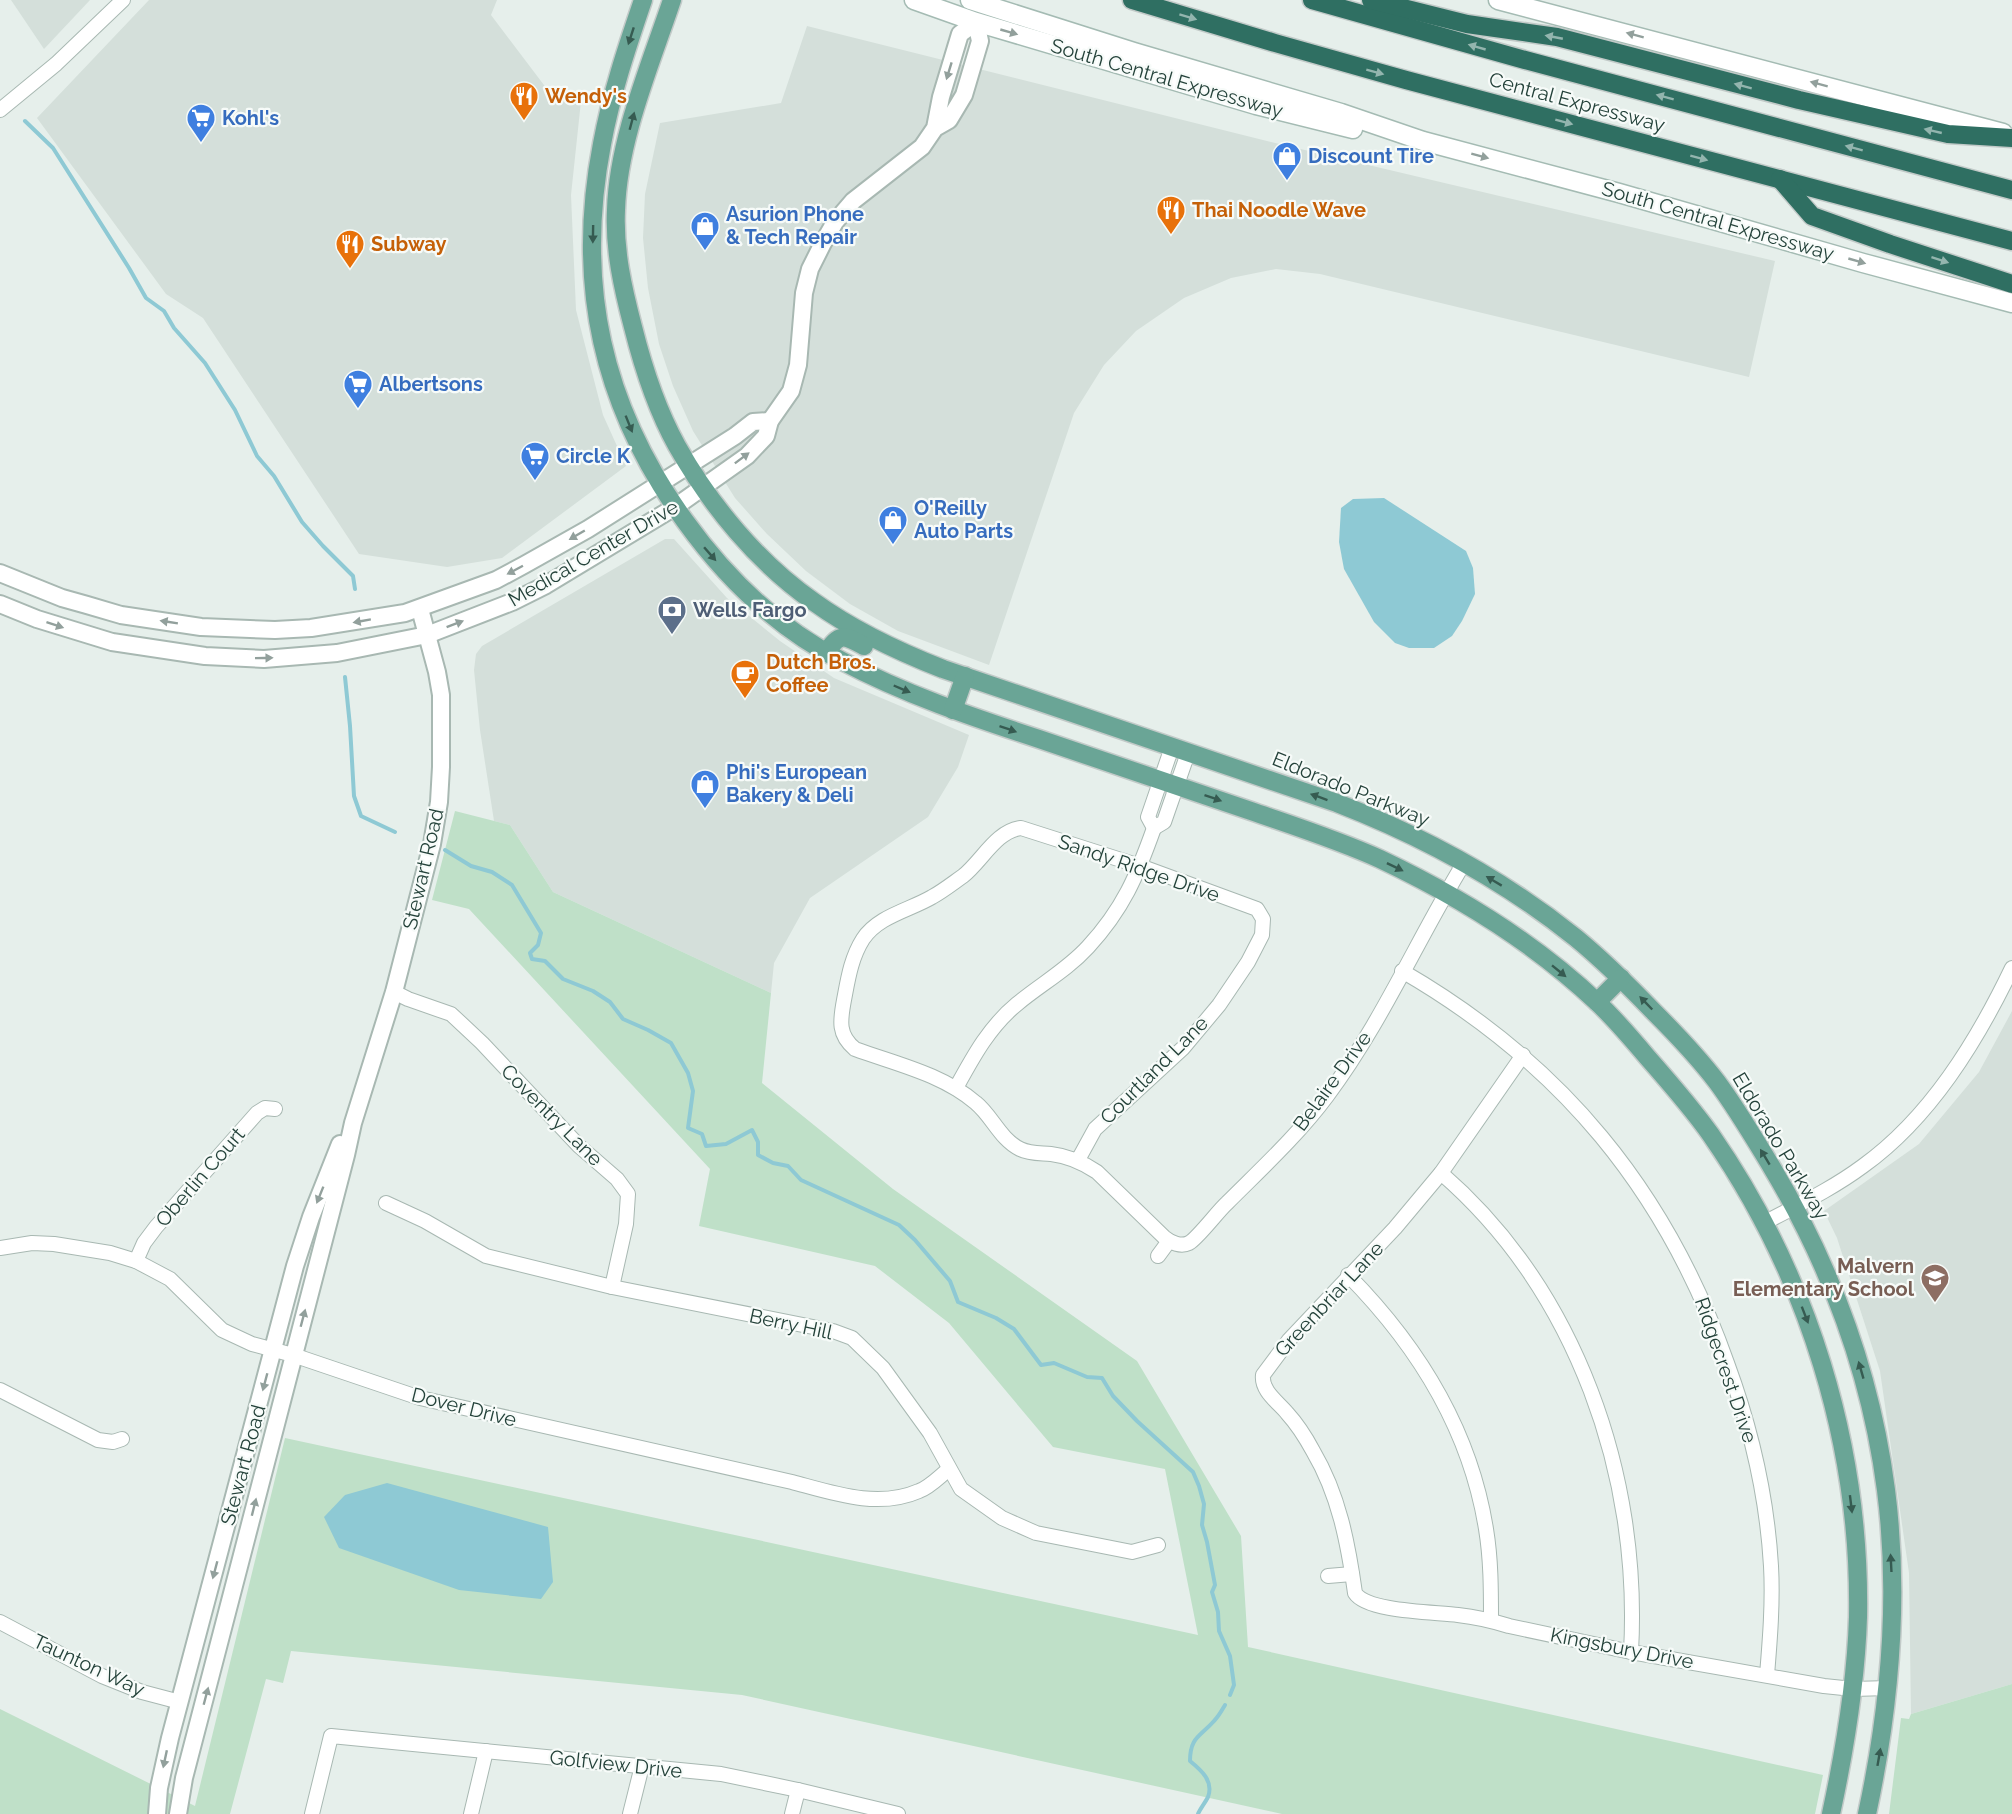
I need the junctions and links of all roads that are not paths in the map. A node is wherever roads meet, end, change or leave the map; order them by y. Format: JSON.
{"nodes":[{"id":1,"x":123,"y":0,"type":"edge"},
{"id":2,"x":643,"y":0,"type":"edge"},
{"id":3,"x":672,"y":0,"type":"edge"},
{"id":4,"x":914,"y":0,"type":"edge"},
{"id":5,"x":970,"y":0,"type":"edge"},
{"id":6,"x":1132,"y":0,"type":"edge"},
{"id":7,"x":1312,"y":0,"type":"edge"},
{"id":8,"x":1371,"y":0,"type":"edge"},
{"id":9,"x":1497,"y":0,"type":"edge"},
{"id":10,"x":976,"y":22,"type":"junction"},
{"id":11,"x":619,"y":73,"type":"junction"},
{"id":12,"x":0,"y":110,"type":"edge"},
{"id":13,"x":2012,"y":137,"type":"edge"},
{"id":14,"x":1423,"y":141,"type":"junction"},
{"id":15,"x":596,"y":176,"type":"junction"},
{"id":16,"x":620,"y":178,"type":"junction"},
{"id":17,"x":1780,"y":179,"type":"junction"},
{"id":18,"x":2012,"y":190,"type":"edge"},
{"id":19,"x":2012,"y":241,"type":"edge"},
{"id":20,"x":2012,"y":284,"type":"edge"},
{"id":21,"x":2012,"y":303,"type":"edge"},
{"id":22,"x":636,"y":340,"type":"junction"},
{"id":23,"x":770,"y":421,"type":"junction"},
{"id":24,"x":689,"y":465,"type":"junction"},
{"id":25,"x":659,"y":482,"type":"junction"},
{"id":26,"x":703,"y":486,"type":"junction"},
{"id":27,"x":675,"y":507,"type":"junction"},
{"id":28,"x":546,"y":554,"type":"junction"},
{"id":29,"x":0,"y":573,"type":"edge"},
{"id":30,"x":557,"y":578,"type":"junction"},
{"id":31,"x":0,"y":604,"type":"edge"},
{"id":32,"x":87,"y":605,"type":"junction"},
{"id":33,"x":420,"y":609,"type":"junction"},
{"id":34,"x":80,"y":633,"type":"junction"},
{"id":35,"x":427,"y":635,"type":"junction"},
{"id":36,"x":826,"y":653,"type":"junction"},
{"id":37,"x":943,"y":669,"type":"junction"},
{"id":38,"x":964,"y":676,"type":"junction"},
{"id":39,"x":953,"y":710,"type":"junction"},
{"id":40,"x":1180,"y":750,"type":"junction"},
{"id":41,"x":1169,"y":783,"type":"junction"},
{"id":42,"x":1464,"y":863,"type":"junction"},
{"id":43,"x":1140,"y":866,"type":"junction"},
{"id":44,"x":1445,"y":893,"type":"junction"},
{"id":45,"x":1263,"y":919,"type":"joint"},
{"id":46,"x":2012,"y":968,"type":"edge"},
{"id":47,"x":1402,"y":971,"type":"junction"},
{"id":48,"x":1622,"y":978,"type":"junction"},
{"id":49,"x":394,"y":992,"type":"junction"},
{"id":50,"x":1597,"y":1002,"type":"junction"},
{"id":51,"x":1523,"y":1055,"type":"junction"},
{"id":52,"x":956,"y":1088,"type":"junction"},
{"id":53,"x":275,"y":1108,"type":"dead end"},
{"id":54,"x":353,"y":1123,"type":"junction"},
{"id":55,"x":1078,"y":1160,"type":"junction"},
{"id":56,"x":1441,"y":1173,"type":"junction"},
{"id":57,"x":386,"y":1203,"type":"dead end"},
{"id":58,"x":1796,"y":1207,"type":"junction"},
{"id":59,"x":1764,"y":1223,"type":"junction"},
{"id":60,"x":1169,"y":1241,"type":"junction"},
{"id":61,"x":0,"y":1248,"type":"edge"},
{"id":62,"x":1158,"y":1256,"type":"dead end"},
{"id":63,"x":136,"y":1261,"type":"junction"},
{"id":64,"x":1348,"y":1275,"type":"junction"},
{"id":65,"x":612,"y":1287,"type":"junction"},
{"id":66,"x":274,"y":1351,"type":"junction"},
{"id":67,"x":293,"y":1355,"type":"junction"},
{"id":68,"x":0,"y":1390,"type":"edge"},
{"id":69,"x":122,"y":1439,"type":"dead end"},
{"id":70,"x":949,"y":1469,"type":"junction"},
{"id":71,"x":1158,"y":1545,"type":"dead end"},
{"id":72,"x":1352,"y":1574,"type":"junction"},
{"id":73,"x":1329,"y":1576,"type":"dead end"},
{"id":74,"x":1358,"y":1597,"type":"joint"},
{"id":75,"x":1491,"y":1620,"type":"junction"},
{"id":76,"x":0,"y":1622,"type":"edge"},
{"id":77,"x":1631,"y":1652,"type":"junction"},
{"id":78,"x":1767,"y":1675,"type":"junction"},
{"id":79,"x":1889,"y":1688,"type":"junction"},
{"id":80,"x":1853,"y":1689,"type":"junction"},
{"id":81,"x":180,"y":1702,"type":"junction"},
{"id":82,"x":486,"y":1751,"type":"junction"},
{"id":83,"x":642,"y":1766,"type":"junction"},
{"id":84,"x":798,"y":1790,"type":"junction"},
{"id":85,"x":157,"y":1814,"type":"edge"},
{"id":86,"x":178,"y":1814,"type":"edge"},
{"id":87,"x":312,"y":1814,"type":"edge"},
{"id":88,"x":471,"y":1814,"type":"edge"},
{"id":89,"x":630,"y":1814,"type":"edge"},
{"id":90,"x":792,"y":1814,"type":"edge"},
{"id":91,"x":897,"y":1814,"type":"edge"},
{"id":92,"x":1831,"y":1814,"type":"edge"},
{"id":93,"x":1867,"y":1814,"type":"edge"}],
"edges":[{"from":1,"to":12,"type":"street"},
{"from":2,"to":11,"type":"main road","one_way":true},
{"from":16,"to":3,"type":"main road","name":"Eldorado Parkway","one_way":true},
{"from":4,"to":10,"type":"main road","name":"South Central Expressway"},
{"from":5,"to":14,"type":"main road","name":"South Central Expressway"},
{"from":6,"to":17,"type":"highway","name":"Central Expressway","one_way":true},
{"from":18,"to":7,"type":"highway","name":"Central Expressway","one_way":true},
{"from":13,"to":8,"type":"highway","one_way":true},
{"from":13,"to":9,"type":"main road","one_way":true},
{"from":10,"to":14,"type":"main road","name":"South Central Expressway","one_way":true},
{"from":10,"to":23,"type":"street","name":"Medical Center Drive"},
{"from":11,"to":15,"type":"main road"},
{"from":11,"to":16,"type":"main road"},
{"from":14,"to":21,"type":"main road","name":"South Central Expressway","one_way":true},
{"from":15,"to":22,"type":"main road"},
{"from":15,"to":25,"type":"main road","one_way":true},
{"from":16,"to":22,"type":"main road","name":"Eldorado Parkway"},
{"from":17,"to":19,"type":"highway","name":"Central Expressway"},
{"from":17,"to":20,"type":"highway","one_way":true},
{"from":22,"to":24,"type":"main road","name":"Eldorado Parkway"},
{"from":23,"to":24,"type":"street","name":"Medical Center Drive"},
{"from":26,"to":23,"type":"street","name":"Medical Center Drive","one_way":true},
{"from":24,"to":25,"type":"street","name":"Medical Center Drive"},
{"from":24,"to":26,"type":"main road","name":"Eldorado Parkway"},
{"from":25,"to":27,"type":"main road"},
{"from":25,"to":28,"type":"street","name":"Medical Center Drive","one_way":true},
{"from":26,"to":27,"type":"street","name":"Medical Center Drive"},
{"from":26,"to":37,"type":"main road","name":"Eldorado Parkway"},
{"from":27,"to":30,"type":"street","name":"Medical Center Drive"},
{"from":27,"to":36,"type":"main road","one_way":true},
{"from":28,"to":30,"type":"street"},
{"from":28,"to":33,"type":"street","name":"Medical Center Drive","one_way":true},
{"from":29,"to":32,"type":"street","name":"Medical Center Drive"},
{"from":35,"to":30,"type":"street","name":"Medical Center Drive","one_way":true},
{"from":31,"to":34,"type":"street","name":"Medical Center Drive","one_way":true},
{"from":33,"to":32,"type":"street","name":"Medical Center Drive","one_way":true},
{"from":32,"to":34,"type":"street"},
{"from":33,"to":35,"type":"street","name":"Stewart Road"},
{"from":34,"to":35,"type":"street","name":"Medical Center Drive","one_way":true},
{"from":35,"to":49,"type":"street","name":"Stewart Road"},
{"from":36,"to":37,"type":"main road"},
{"from":36,"to":39,"type":"main road","one_way":true},
{"from":37,"to":38,"type":"main road","name":"Eldorado Parkway"},
{"from":38,"to":39,"type":"main road"},
{"from":38,"to":40,"type":"main road","name":"Eldorado Parkway"},
{"from":39,"to":41,"type":"main road","one_way":true},
{"from":40,"to":41,"type":"street"},
{"from":42,"to":40,"type":"main road","name":"Eldorado Parkway","one_way":true},
{"from":41,"to":43,"type":"street"},
{"from":41,"to":44,"type":"main road","one_way":true},
{"from":42,"to":44,"type":"street","name":"Belaire Drive"},
{"from":48,"to":42,"type":"main road","name":"Eldorado Parkway","one_way":true},
{"from":43,"to":45,"type":"street","name":"Sandy Ridge Drive"},
{"from":43,"to":52,"type":"street"},
{"from":43,"to":52,"type":"street","name":"Sandy Ridge Drive"},
{"from":44,"to":47,"type":"street","name":"Belaire Drive"},
{"from":44,"to":50,"type":"main road","one_way":true},
{"from":45,"to":55,"type":"street","name":"Courtland Lane"},
{"from":46,"to":58,"type":"street"},
{"from":47,"to":51,"type":"street","name":"Ridgecrest Drive"},
{"from":47,"to":60,"type":"street","name":"Belaire Drive"},
{"from":48,"to":50,"type":"main road"},
{"from":58,"to":48,"type":"main road","name":"Eldorado Parkway","one_way":true},
{"from":49,"to":54,"type":"street","name":"Stewart Road"},
{"from":49,"to":65,"type":"street","name":"Coventry Lane"},
{"from":50,"to":59,"type":"main road"},
{"from":51,"to":56,"type":"street","name":"Greenbriar Lane"},
{"from":51,"to":78,"type":"street","name":"Ridgecrest Drive"},
{"from":52,"to":55,"type":"street"},
{"from":53,"to":63,"type":"street","name":"Oberlin Court"},
{"from":54,"to":66,"type":"street","name":"Stewart Road","one_way":true},
{"from":67,"to":54,"type":"street","name":"Stewart Road","one_way":true},
{"from":55,"to":60,"type":"street"},
{"from":56,"to":64,"type":"street","name":"Greenbriar Lane"},
{"from":56,"to":77,"type":"street"},
{"from":57,"to":65,"type":"street","name":"Berry Hill"},
{"from":58,"to":59,"type":"street"},
{"from":79,"to":58,"type":"main road","name":"Eldorado Parkway","one_way":true},
{"from":59,"to":80,"type":"main road","one_way":true},
{"from":60,"to":62,"type":"street"},
{"from":61,"to":63,"type":"street","name":"Dover Drive"},
{"from":63,"to":66,"type":"street","name":"Dover Drive"},
{"from":64,"to":72,"type":"street","name":"Greenbriar Lane"},
{"from":64,"to":75,"type":"street"},
{"from":65,"to":70,"type":"street","name":"Berry Hill"},
{"from":66,"to":67,"type":"street","name":"Dover Drive"},
{"from":66,"to":81,"type":"street","name":"Stewart Road","one_way":true},
{"from":67,"to":70,"type":"street","name":"Dover Drive"},
{"from":86,"to":67,"type":"street","name":"Stewart Road","one_way":true},
{"from":68,"to":69,"type":"street"},
{"from":70,"to":71,"type":"street","name":"Berry Hill"},
{"from":72,"to":73,"type":"street"},
{"from":72,"to":74,"type":"street","name":"Greenbriar Lane"},
{"from":74,"to":75,"type":"street","name":"Kingsbury Drive"},
{"from":75,"to":77,"type":"street","name":"Kingsbury Drive"},
{"from":76,"to":81,"type":"street","name":"Taunton Way"},
{"from":77,"to":78,"type":"street","name":"Kingsbury Drive"},
{"from":78,"to":80,"type":"street","name":"Kingsbury Drive"},
{"from":79,"to":80,"type":"street","name":"Kingsbury Drive"},
{"from":93,"to":79,"type":"main road","name":"Eldorado Parkway","one_way":true},
{"from":80,"to":92,"type":"main road"},
{"from":81,"to":85,"type":"street","name":"Stewart Road","one_way":true},
{"from":82,"to":83,"type":"street","name":"Golfview Drive"},
{"from":82,"to":87,"type":"street","name":"Golfview Drive"},
{"from":82,"to":88,"type":"street"},
{"from":83,"to":84,"type":"street","name":"Golfview Drive"},
{"from":83,"to":89,"type":"street"},
{"from":84,"to":90,"type":"street"},
{"from":84,"to":91,"type":"street","name":"Golfview Drive"}]}
